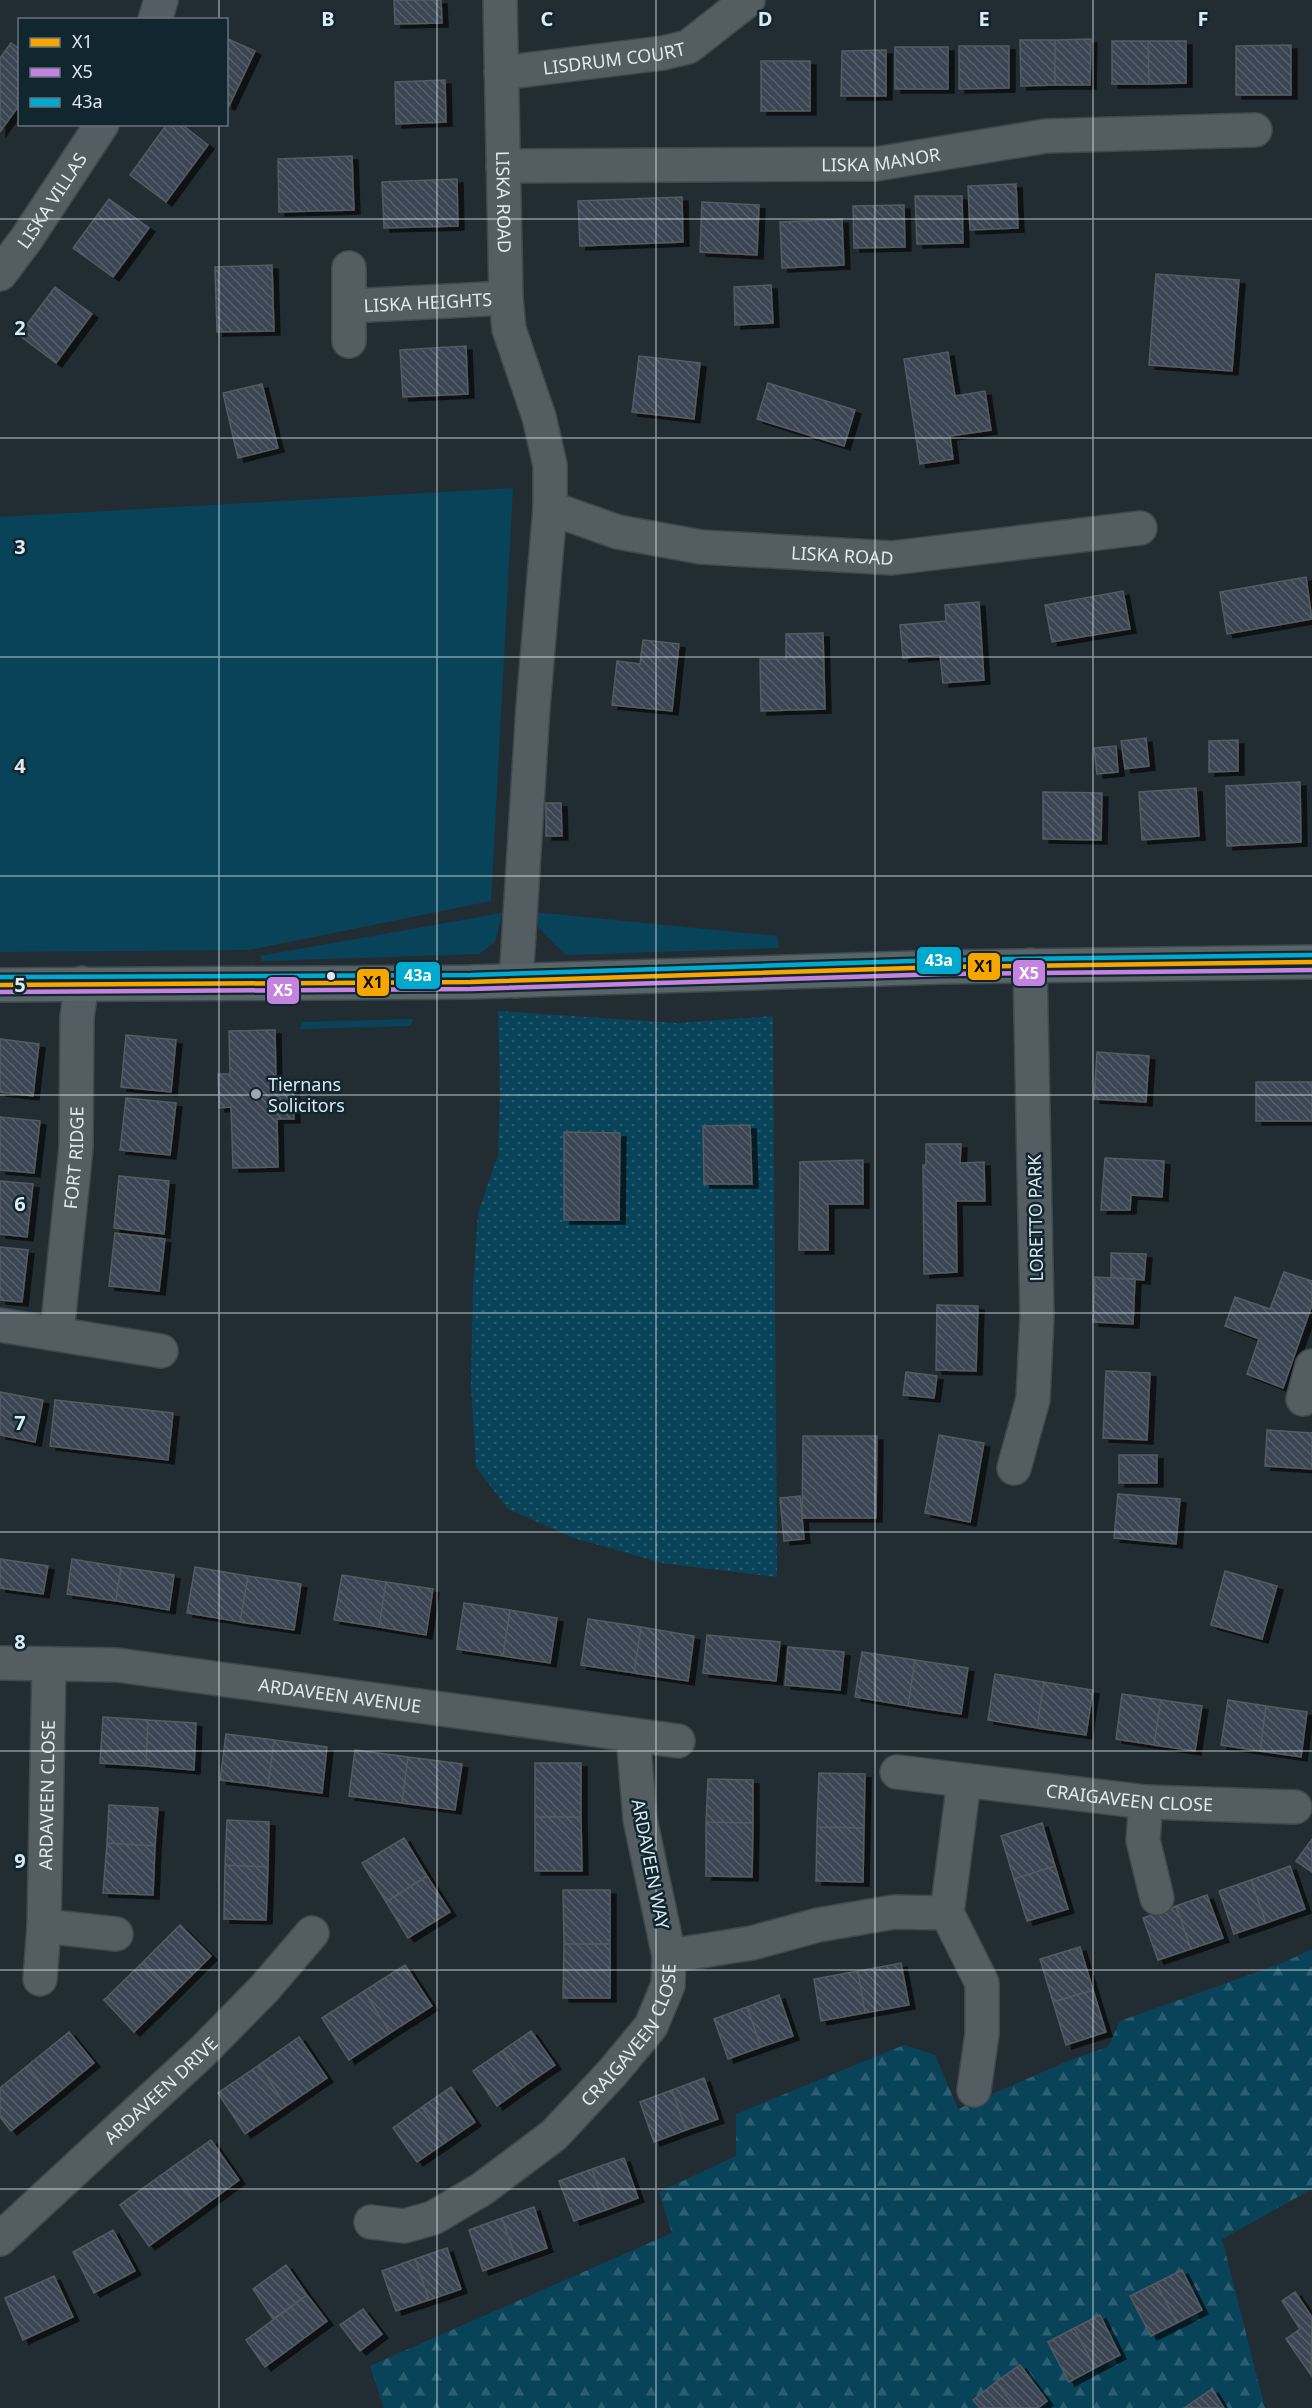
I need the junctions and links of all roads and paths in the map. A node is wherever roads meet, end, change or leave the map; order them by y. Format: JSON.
{"nodes":[{"id":1,"x":161,"y":0,"type":"edge"},
{"id":2,"x":500,"y":0,"type":"edge"},
{"id":3,"x":748,"y":0,"type":"edge"},
{"id":4,"x":156,"y":18,"type":"edge"},
{"id":5,"x":501,"y":73,"type":"junction"},
{"id":6,"x":101,"y":126,"type":"edge"},
{"id":7,"x":1255,"y":130,"type":"dead end"},
{"id":8,"x":504,"y":166,"type":"junction"},
{"id":9,"x":349,"y":268,"type":"dead end"},
{"id":10,"x":0,"y":274,"type":"edge"},
{"id":11,"x":506,"y":298,"type":"junction"},
{"id":12,"x":350,"y":306,"type":"junction"},
{"id":13,"x":349,"y":341,"type":"dead end"},
{"id":14,"x":550,"y":508,"type":"junction"},
{"id":15,"x":1140,"y":528,"type":"dead end"},
{"id":16,"x":1312,"y":962,"type":"edge"},
{"id":17,"x":1030,"y":965,"type":"junction"},
{"id":18,"x":516,"y":981,"type":"junction"},
{"id":19,"x":82,"y":983,"type":"junction"},
{"id":20,"x":0,"y":985,"type":"edge"},
{"id":21,"x":0,"y":1325,"type":"edge"},
{"id":22,"x":57,"y":1333,"type":"junction"},
{"id":23,"x":161,"y":1351,"type":"dead end"},
{"id":24,"x":1312,"y":1366,"type":"edge"},
{"id":25,"x":1303,"y":1399,"type":"dead end"},
{"id":26,"x":1014,"y":1468,"type":"dead end"},
{"id":27,"x":0,"y":1663,"type":"edge"},
{"id":28,"x":49,"y":1664,"type":"junction"},
{"id":29,"x":633,"y":1735,"type":"junction"},
{"id":30,"x":678,"y":1741,"type":"dead end"},
{"id":31,"x":897,"y":1772,"type":"dead end"},
{"id":32,"x":964,"y":1781,"type":"junction"},
{"id":33,"x":1146,"y":1802,"type":"junction"},
{"id":34,"x":1295,"y":1807,"type":"dead end"},
{"id":35,"x":1157,"y":1898,"type":"dead end"},
{"id":36,"x":948,"y":1913,"type":"junction"},
{"id":37,"x":44,"y":1926,"type":"junction"},
{"id":38,"x":312,"y":1933,"type":"dead end"},
{"id":39,"x":116,"y":1934,"type":"dead end"},
{"id":40,"x":669,"y":1956,"type":"junction"},
{"id":41,"x":40,"y":1979,"type":"dead end"},
{"id":42,"x":974,"y":2090,"type":"dead end"},
{"id":43,"x":371,"y":2222,"type":"dead end"},
{"id":44,"x":0,"y":2239,"type":"edge"}],
"edges":[{"from":1,"to":4,"type":"street"},
{"from":2,"to":5,"type":"street","name":"LISKA ROAD"},
{"from":3,"to":5,"type":"street","name":"LISDRUM COURT"},
{"from":5,"to":8,"type":"street","name":"LISKA ROAD"},
{"from":6,"to":10,"type":"street","name":"LISKA VILLAS"},
{"from":7,"to":8,"type":"street","name":"LISKA MANOR"},
{"from":8,"to":11,"type":"street","name":"LISKA ROAD"},
{"from":9,"to":12,"type":"street","name":"LISKA HEIGHTS"},
{"from":11,"to":12,"type":"street","name":"LISKA HEIGHTS"},
{"from":11,"to":14,"type":"street","name":"LISKA ROAD"},
{"from":12,"to":13,"type":"street","name":"LISKA HEIGHTS"},
{"from":14,"to":15,"type":"street","name":"LISKA ROAD"},
{"from":14,"to":18,"type":"street","name":"LISKA ROAD"},
{"from":16,"to":17,"type":"main road"},
{"from":17,"to":18,"type":"main road"},
{"from":17,"to":26,"type":"street","name":"LORETTO PARK"},
{"from":18,"to":19,"type":"main road"},
{"from":19,"to":20,"type":"main road"},
{"from":19,"to":22,"type":"street","name":"FORT RIDGE"},
{"from":21,"to":22,"type":"street"},
{"from":22,"to":23,"type":"street"},
{"from":24,"to":25,"type":"street"},
{"from":27,"to":28,"type":"street","name":"ARDAVEEN AVENUE"},
{"from":28,"to":29,"type":"street","name":"ARDAVEEN AVENUE"},
{"from":28,"to":37,"type":"street","name":"ARDAVEEN CLOSE"},
{"from":29,"to":30,"type":"street","name":"ARDAVEEN AVENUE"},
{"from":29,"to":40,"type":"street","name":"ARDAVEEN WAY"},
{"from":31,"to":32,"type":"street","name":"CRAIGAVEEN CLOSE"},
{"from":32,"to":33,"type":"street","name":"CRAIGAVEEN CLOSE"},
{"from":32,"to":36,"type":"street"},
{"from":33,"to":34,"type":"street","name":"CRAIGAVEEN CLOSE"},
{"from":33,"to":35,"type":"street"},
{"from":36,"to":40,"type":"street","name":"CRAIGAVEEN CLOSE"},
{"from":36,"to":42,"type":"street"},
{"from":37,"to":39,"type":"street"},
{"from":37,"to":41,"type":"street","name":"ARDAVEEN CLOSE"},
{"from":38,"to":44,"type":"street","name":"ARDAVEEN DRIVE"},
{"from":40,"to":43,"type":"street","name":"CRAIGAVEEN CLOSE"}]}
